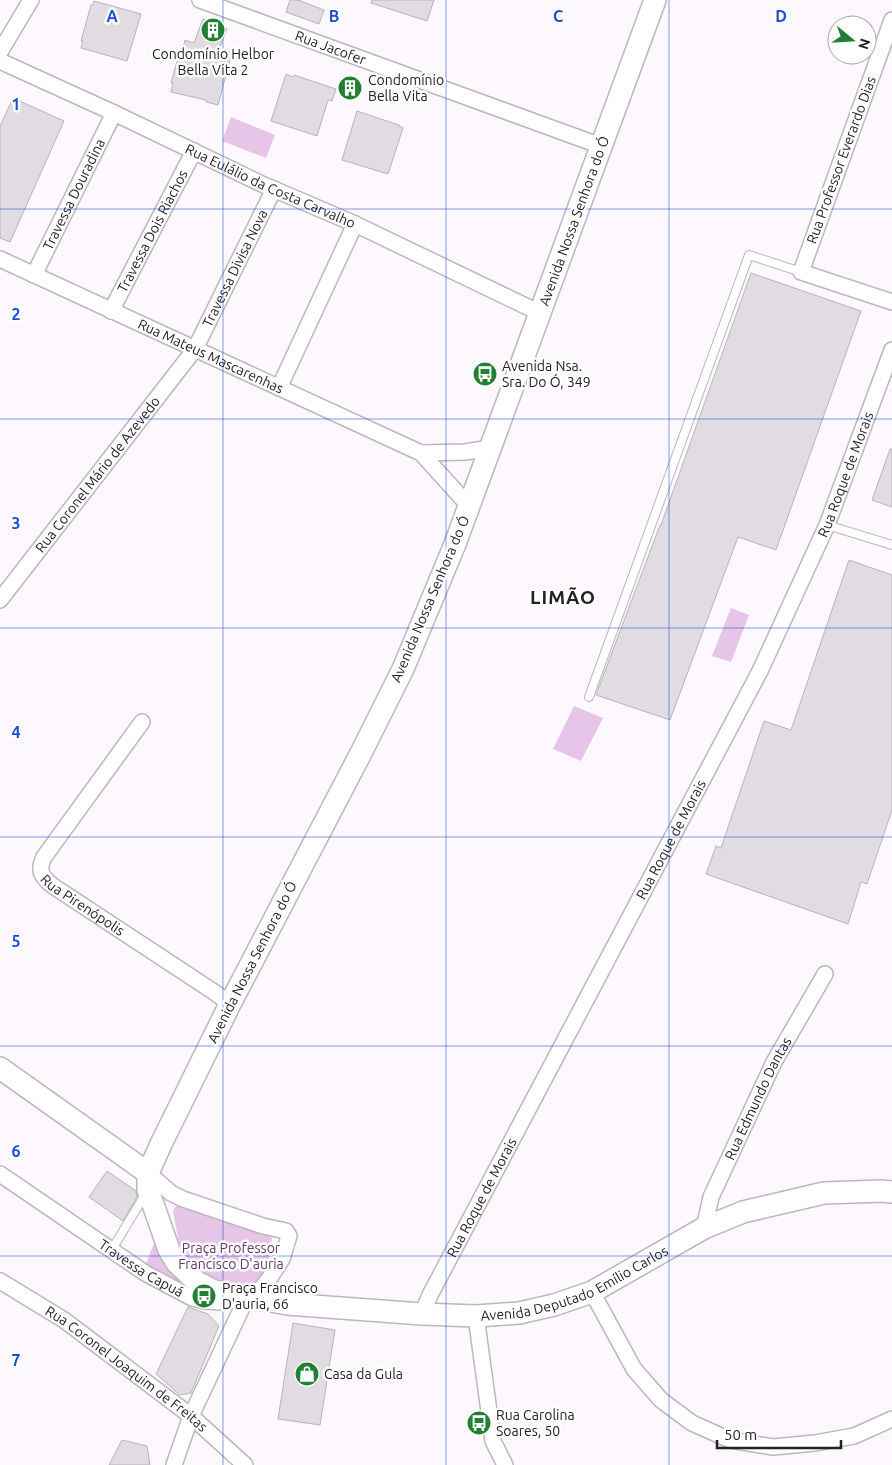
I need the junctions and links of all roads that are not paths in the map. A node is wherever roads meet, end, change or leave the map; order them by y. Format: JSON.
{"nodes":[{"id":1,"x":31,"y":0,"type":"edge"},
{"id":2,"x":200,"y":0,"type":"edge"},
{"id":3,"x":655,"y":0,"type":"edge"},
{"id":4,"x":892,"y":20,"type":"edge"},
{"id":5,"x":0,"y":52,"type":"edge"},
{"id":6,"x":0,"y":60,"type":"edge"},
{"id":7,"x":114,"y":112,"type":"junction"},
{"id":8,"x":601,"y":146,"type":"junction"},
{"id":9,"x":194,"y":151,"type":"junction"},
{"id":10,"x":274,"y":189,"type":"junction"},
{"id":11,"x":355,"y":224,"type":"junction"},
{"id":12,"x":0,"y":259,"type":"edge"},
{"id":13,"x":801,"y":272,"type":"junction"},
{"id":14,"x":34,"y":275,"type":"junction"},
{"id":15,"x":892,"y":302,"type":"edge"},
{"id":16,"x":112,"y":311,"type":"junction"},
{"id":17,"x":540,"y":313,"type":"junction"},
{"id":18,"x":195,"y":349,"type":"junction"},
{"id":19,"x":892,"y":350,"type":"edge"},
{"id":20,"x":279,"y":388,"type":"junction"},
{"id":21,"x":490,"y":448,"type":"junction"},
{"id":22,"x":421,"y":453,"type":"junction"},
{"id":23,"x":469,"y":506,"type":"junction"},
{"id":24,"x":827,"y":525,"type":"junction"},
{"id":25,"x":892,"y":545,"type":"edge"},
{"id":26,"x":0,"y":600,"type":"edge"},
{"id":27,"x":589,"y":697,"type":"dead end"},
{"id":28,"x":142,"y":722,"type":"dead end"},
{"id":29,"x":825,"y":974,"type":"dead end"},
{"id":30,"x":230,"y":1004,"type":"junction"},
{"id":31,"x":0,"y":1068,"type":"edge"},
{"id":32,"x":1,"y":1178,"type":"edge"},
{"id":33,"x":148,"y":1182,"type":"junction"},
{"id":34,"x":892,"y":1192,"type":"edge"},
{"id":35,"x":704,"y":1228,"type":"junction"},
{"id":36,"x":111,"y":1251,"type":"junction"},
{"id":37,"x":0,"y":1281,"type":"edge"},
{"id":38,"x":592,"y":1292,"type":"junction"},
{"id":39,"x":247,"y":1298,"type":"junction"},
{"id":40,"x":422,"y":1314,"type":"junction"},
{"id":41,"x":476,"y":1316,"type":"junction"},
{"id":42,"x":191,"y":1416,"type":"junction"},
{"id":43,"x":892,"y":1419,"type":"edge"},
{"id":44,"x":174,"y":1465,"type":"edge"},
{"id":45,"x":245,"y":1465,"type":"edge"},
{"id":46,"x":505,"y":1465,"type":"edge"}],
"edges":[{"from":1,"to":5,"type":"street"},
{"from":2,"to":8,"type":"street","name":"Rua Jacofer"},
{"from":3,"to":8,"type":"main road","name":"Avenida Nossa Senhora do Ó"},
{"from":4,"to":13,"type":"street","name":"Rua Professor Everardo Dias"},
{"from":6,"to":7,"type":"street","name":"Rua Eulálio da Costa Carvalho"},
{"from":7,"to":9,"type":"street","name":"Rua Eulálio da Costa Carvalho"},
{"from":7,"to":14,"type":"street","name":"Travessa Douradina"},
{"from":8,"to":17,"type":"main road","name":"Avenida Nossa Senhora do Ó"},
{"from":9,"to":10,"type":"street","name":"Rua Eulálio da Costa Carvalho"},
{"from":9,"to":16,"type":"street","name":"Travessa Dois Riachos"},
{"from":10,"to":11,"type":"street","name":"Rua Eulálio da Costa Carvalho"},
{"from":10,"to":18,"type":"street","name":"Travessa Divisa Nova"},
{"from":11,"to":17,"type":"street","name":"Rua Eulálio da Costa Carvalho"},
{"from":11,"to":20,"type":"street"},
{"from":12,"to":14,"type":"street","name":"Rua Mateus Mascarenhas"},
{"from":13,"to":15,"type":"street"},
{"from":13,"to":27,"type":"lane"},
{"from":14,"to":16,"type":"street","name":"Rua Mateus Mascarenhas"},
{"from":16,"to":18,"type":"street","name":"Rua Mateus Mascarenhas"},
{"from":17,"to":21,"type":"main road","name":"Avenida Nossa Senhora do Ó"},
{"from":18,"to":20,"type":"street","name":"Rua Mateus Mascarenhas"},
{"from":18,"to":26,"type":"street","name":"Rua Coronel Mário de Azevedo"},
{"from":19,"to":24,"type":"street","name":"Rua Roque de Morais"},
{"from":20,"to":22,"type":"street","name":"Rua Mateus Mascarenhas"},
{"from":21,"to":22,"type":"street","name":"Rua Mateus Mascarenhas"},
{"from":21,"to":23,"type":"main road","name":"Avenida Nossa Senhora do Ó"},
{"from":22,"to":23,"type":"street","name":"Rua Mateus Mascarenhas"},
{"from":23,"to":30,"type":"main road","name":"Avenida Nossa Senhora do Ó"},
{"from":24,"to":25,"type":"lane"},
{"from":24,"to":40,"type":"street","name":"Rua Roque de Morais"},
{"from":28,"to":30,"type":"street","name":"Rua Pirenópolis"},
{"from":29,"to":35,"type":"street","name":"Rua Edmundo Dantas"},
{"from":30,"to":33,"type":"main road","name":"Avenida Nossa Senhora do Ó"},
{"from":31,"to":33,"type":"main road"},
{"from":32,"to":36,"type":"street","name":"Travessa Capuá"},
{"from":33,"to":36,"type":"lane"},
{"from":33,"to":39,"type":"main road","name":"Travessa Capuá"},
{"from":33,"to":39,"type":"street"},
{"from":34,"to":35,"type":"main road","name":"Avenida Deputado Emílio Carlos"},
{"from":35,"to":38,"type":"main road","name":"Avenida Deputado Emílio Carlos"},
{"from":36,"to":39,"type":"street","name":"Travessa Capuá"},
{"from":37,"to":42,"type":"street","name":"Rua Coronel Joaquim de Freitas"},
{"from":38,"to":41,"type":"main road","name":"Avenida Deputado Emílio Carlos"},
{"from":38,"to":43,"type":"street"},
{"from":39,"to":40,"type":"main road","name":"Avenida Deputado Emílio Carlos"},
{"from":39,"to":42,"type":"street"},
{"from":40,"to":41,"type":"main road","name":"Avenida Deputado Emílio Carlos"},
{"from":41,"to":46,"type":"street"},
{"from":42,"to":44,"type":"street"},
{"from":42,"to":45,"type":"street","name":"Rua Coronel Joaquim de Freitas"}]}
